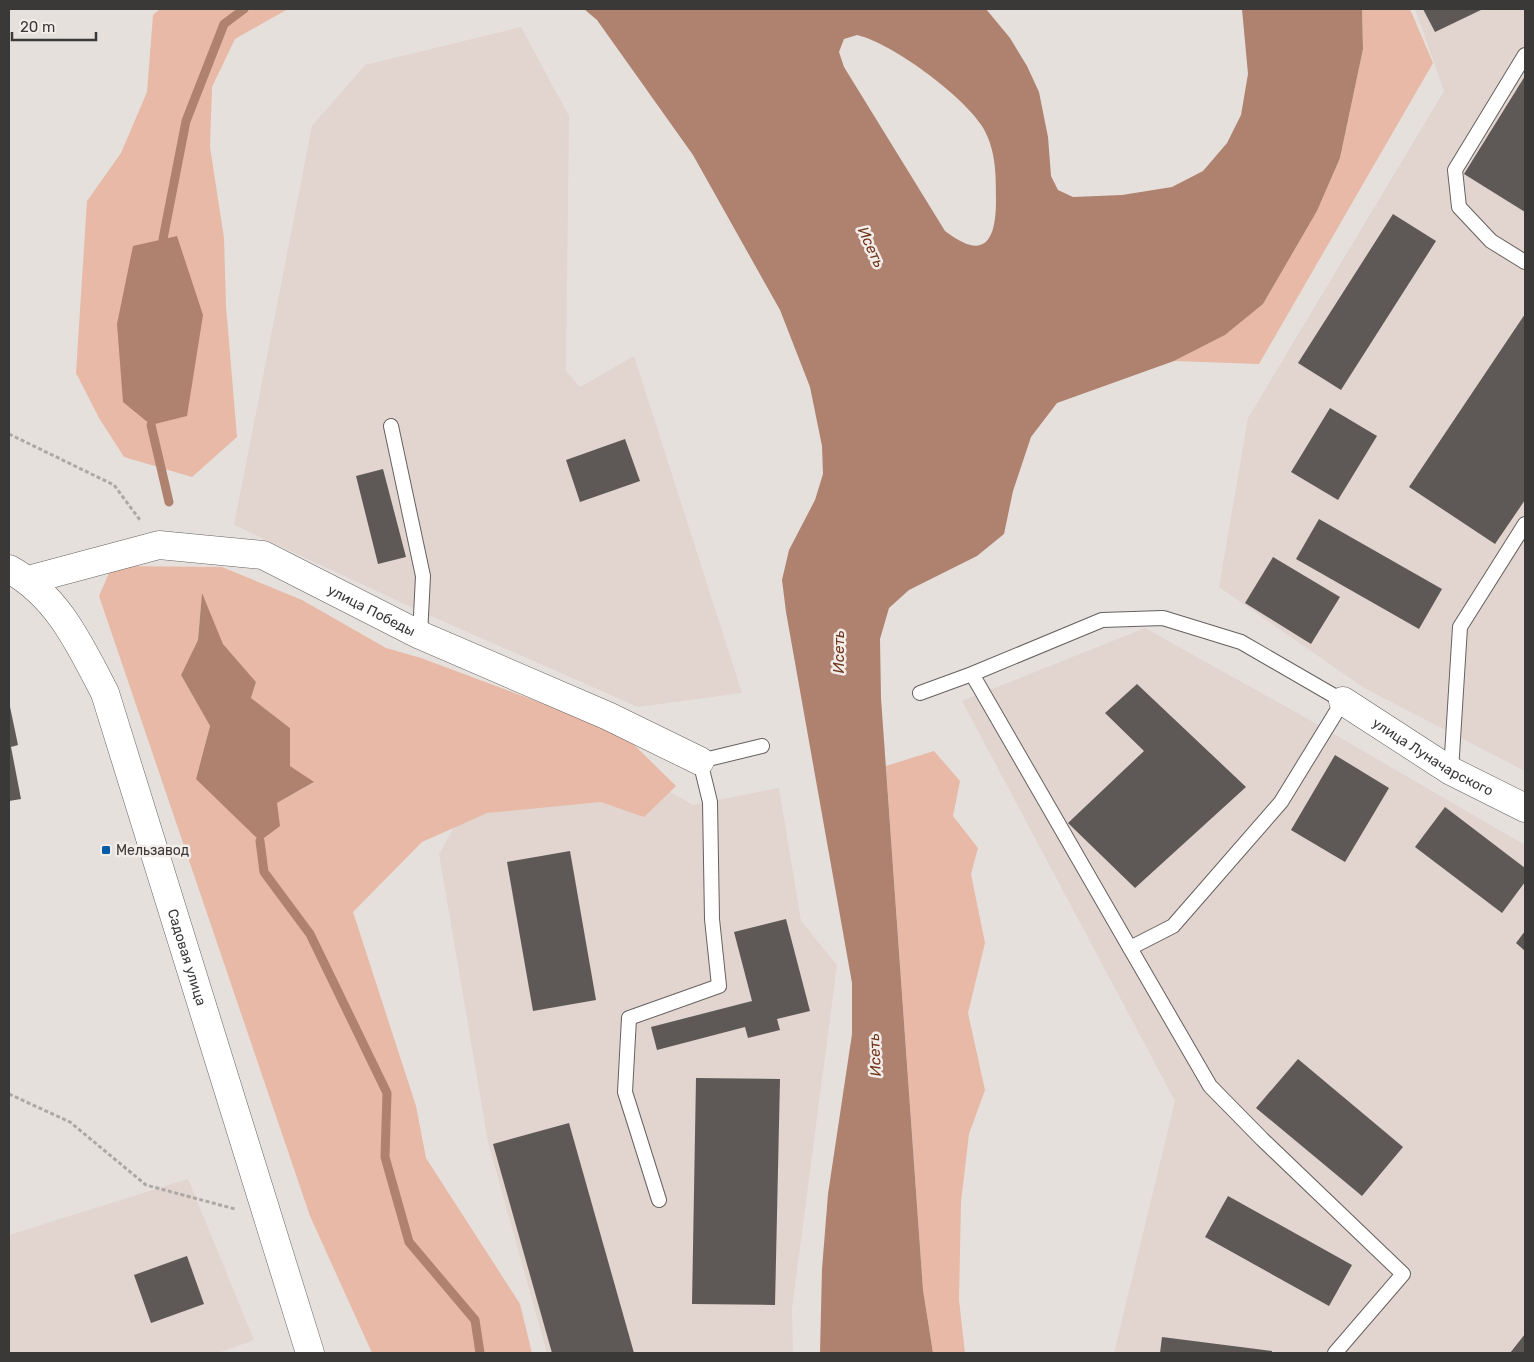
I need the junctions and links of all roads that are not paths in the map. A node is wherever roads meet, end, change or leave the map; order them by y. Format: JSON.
{"nodes":[{"id":1,"x":1525,"y":55,"type":"edge"},
{"id":2,"x":1525,"y":262,"type":"edge"},
{"id":3,"x":391,"y":426,"type":"dead end"},
{"id":4,"x":1525,"y":524,"type":"edge"},
{"id":5,"x":19,"y":575,"type":"edge"},
{"id":6,"x":420,"y":635,"type":"junction"},
{"id":7,"x":972,"y":674,"type":"junction"},
{"id":8,"x":920,"y":693,"type":"dead end"},
{"id":9,"x":1344,"y":700,"type":"junction"},
{"id":10,"x":762,"y":746,"type":"dead end"},
{"id":11,"x":700,"y":761,"type":"junction"},
{"id":12,"x":1451,"y":771,"type":"junction"},
{"id":13,"x":1525,"y":808,"type":"edge"},
{"id":14,"x":1130,"y":948,"type":"junction"},
{"id":15,"x":659,"y":1200,"type":"dead end"},
{"id":16,"x":310,"y":1353,"type":"edge"},
{"id":17,"x":1335,"y":1353,"type":"edge"}],
"edges":[{"from":1,"to":2,"type":"lane"},
{"from":3,"to":6,"type":"lane"},
{"from":4,"to":12,"type":"lane"},
{"from":5,"to":6,"type":"street","name":"улица Победы"},
{"from":5,"to":16,"type":"street","name":"Садовая улица"},
{"from":6,"to":11,"type":"street","name":"улица Победы"},
{"from":7,"to":8,"type":"lane"},
{"from":7,"to":9,"type":"lane"},
{"from":7,"to":14,"type":"lane"},
{"from":9,"to":12,"type":"street","name":"улица Луначарского"},
{"from":9,"to":14,"type":"lane"},
{"from":10,"to":11,"type":"lane"},
{"from":11,"to":15,"type":"lane"},
{"from":12,"to":13,"type":"street","name":"улица Луначарского"},
{"from":14,"to":17,"type":"lane"}]}
